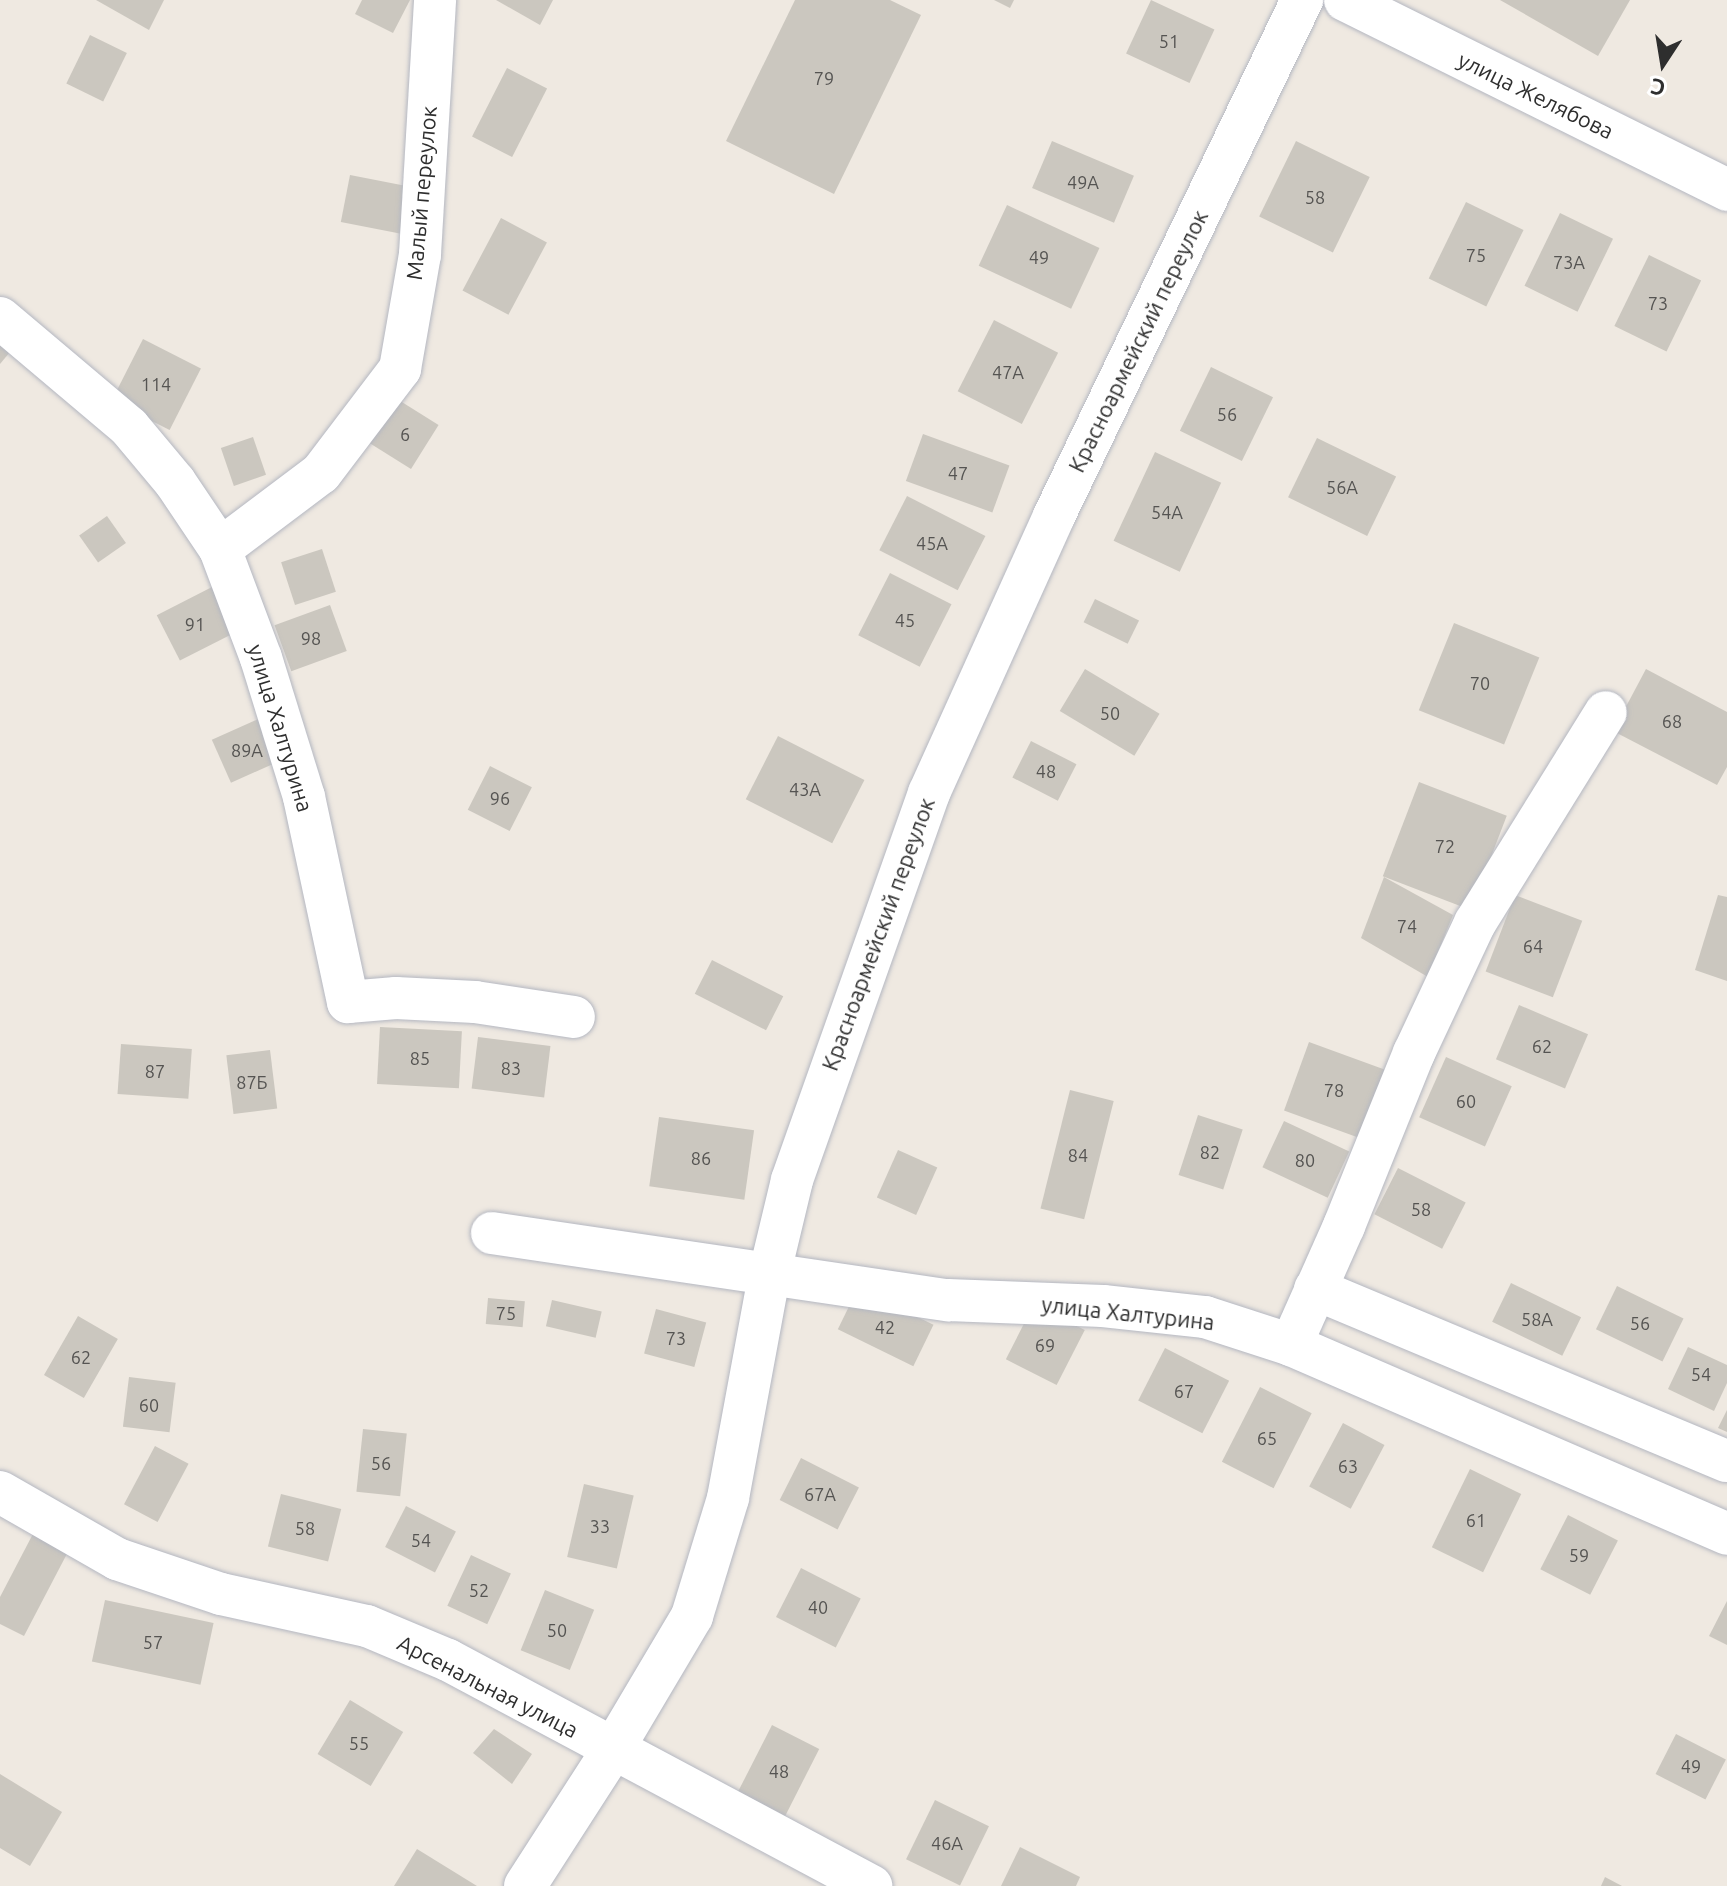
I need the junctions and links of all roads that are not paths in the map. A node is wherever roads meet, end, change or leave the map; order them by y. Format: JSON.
{"nodes":[{"id":1,"x":435,"y":0,"type":"edge"},
{"id":2,"x":1302,"y":0,"type":"edge"},
{"id":3,"x":1345,"y":0,"type":"edge"},
{"id":4,"x":1727,"y":190,"type":"edge"},
{"id":5,"x":0,"y":318,"type":"edge"},
{"id":6,"x":220,"y":549,"type":"junction"},
{"id":7,"x":1606,"y":712,"type":"dead end"},
{"id":8,"x":574,"y":1017,"type":"dead end"},
{"id":9,"x":492,"y":1233,"type":"dead end"},
{"id":10,"x":769,"y":1276,"type":"junction"},
{"id":11,"x":1315,"y":1289,"type":"junction"},
{"id":12,"x":1291,"y":1345,"type":"junction"},
{"id":13,"x":1727,"y":1461,"type":"edge"},
{"id":14,"x":0,"y":1492,"type":"edge"},
{"id":15,"x":1727,"y":1534,"type":"edge"},
{"id":16,"x":612,"y":1751,"type":"junction"},
{"id":17,"x":525,"y":1886,"type":"edge"},
{"id":18,"x":871,"y":1886,"type":"edge"}],
"edges":[{"from":1,"to":6,"type":"street","name":"Малый переулок"},
{"from":2,"to":10,"type":"street","name":"Красноармейский переулок"},
{"from":3,"to":4,"type":"street","name":"улица Желябова"},
{"from":5,"to":6,"type":"street","name":"улица Халтурина"},
{"from":6,"to":8,"type":"street","name":"улица Халтурина"},
{"from":7,"to":11,"type":"street"},
{"from":9,"to":10,"type":"street","name":"улица Халтурина"},
{"from":10,"to":12,"type":"street","name":"улица Халтурина"},
{"from":10,"to":16,"type":"street","name":"Красноармейский переулок"},
{"from":11,"to":12,"type":"street"},
{"from":11,"to":13,"type":"street"},
{"from":12,"to":15,"type":"street","name":"улица Халтурина"},
{"from":14,"to":16,"type":"street","name":"Арсенальная улица"},
{"from":16,"to":17,"type":"street","name":"Красноармейский переулок"},
{"from":16,"to":18,"type":"street","name":"Арсенальная улица"}]}
